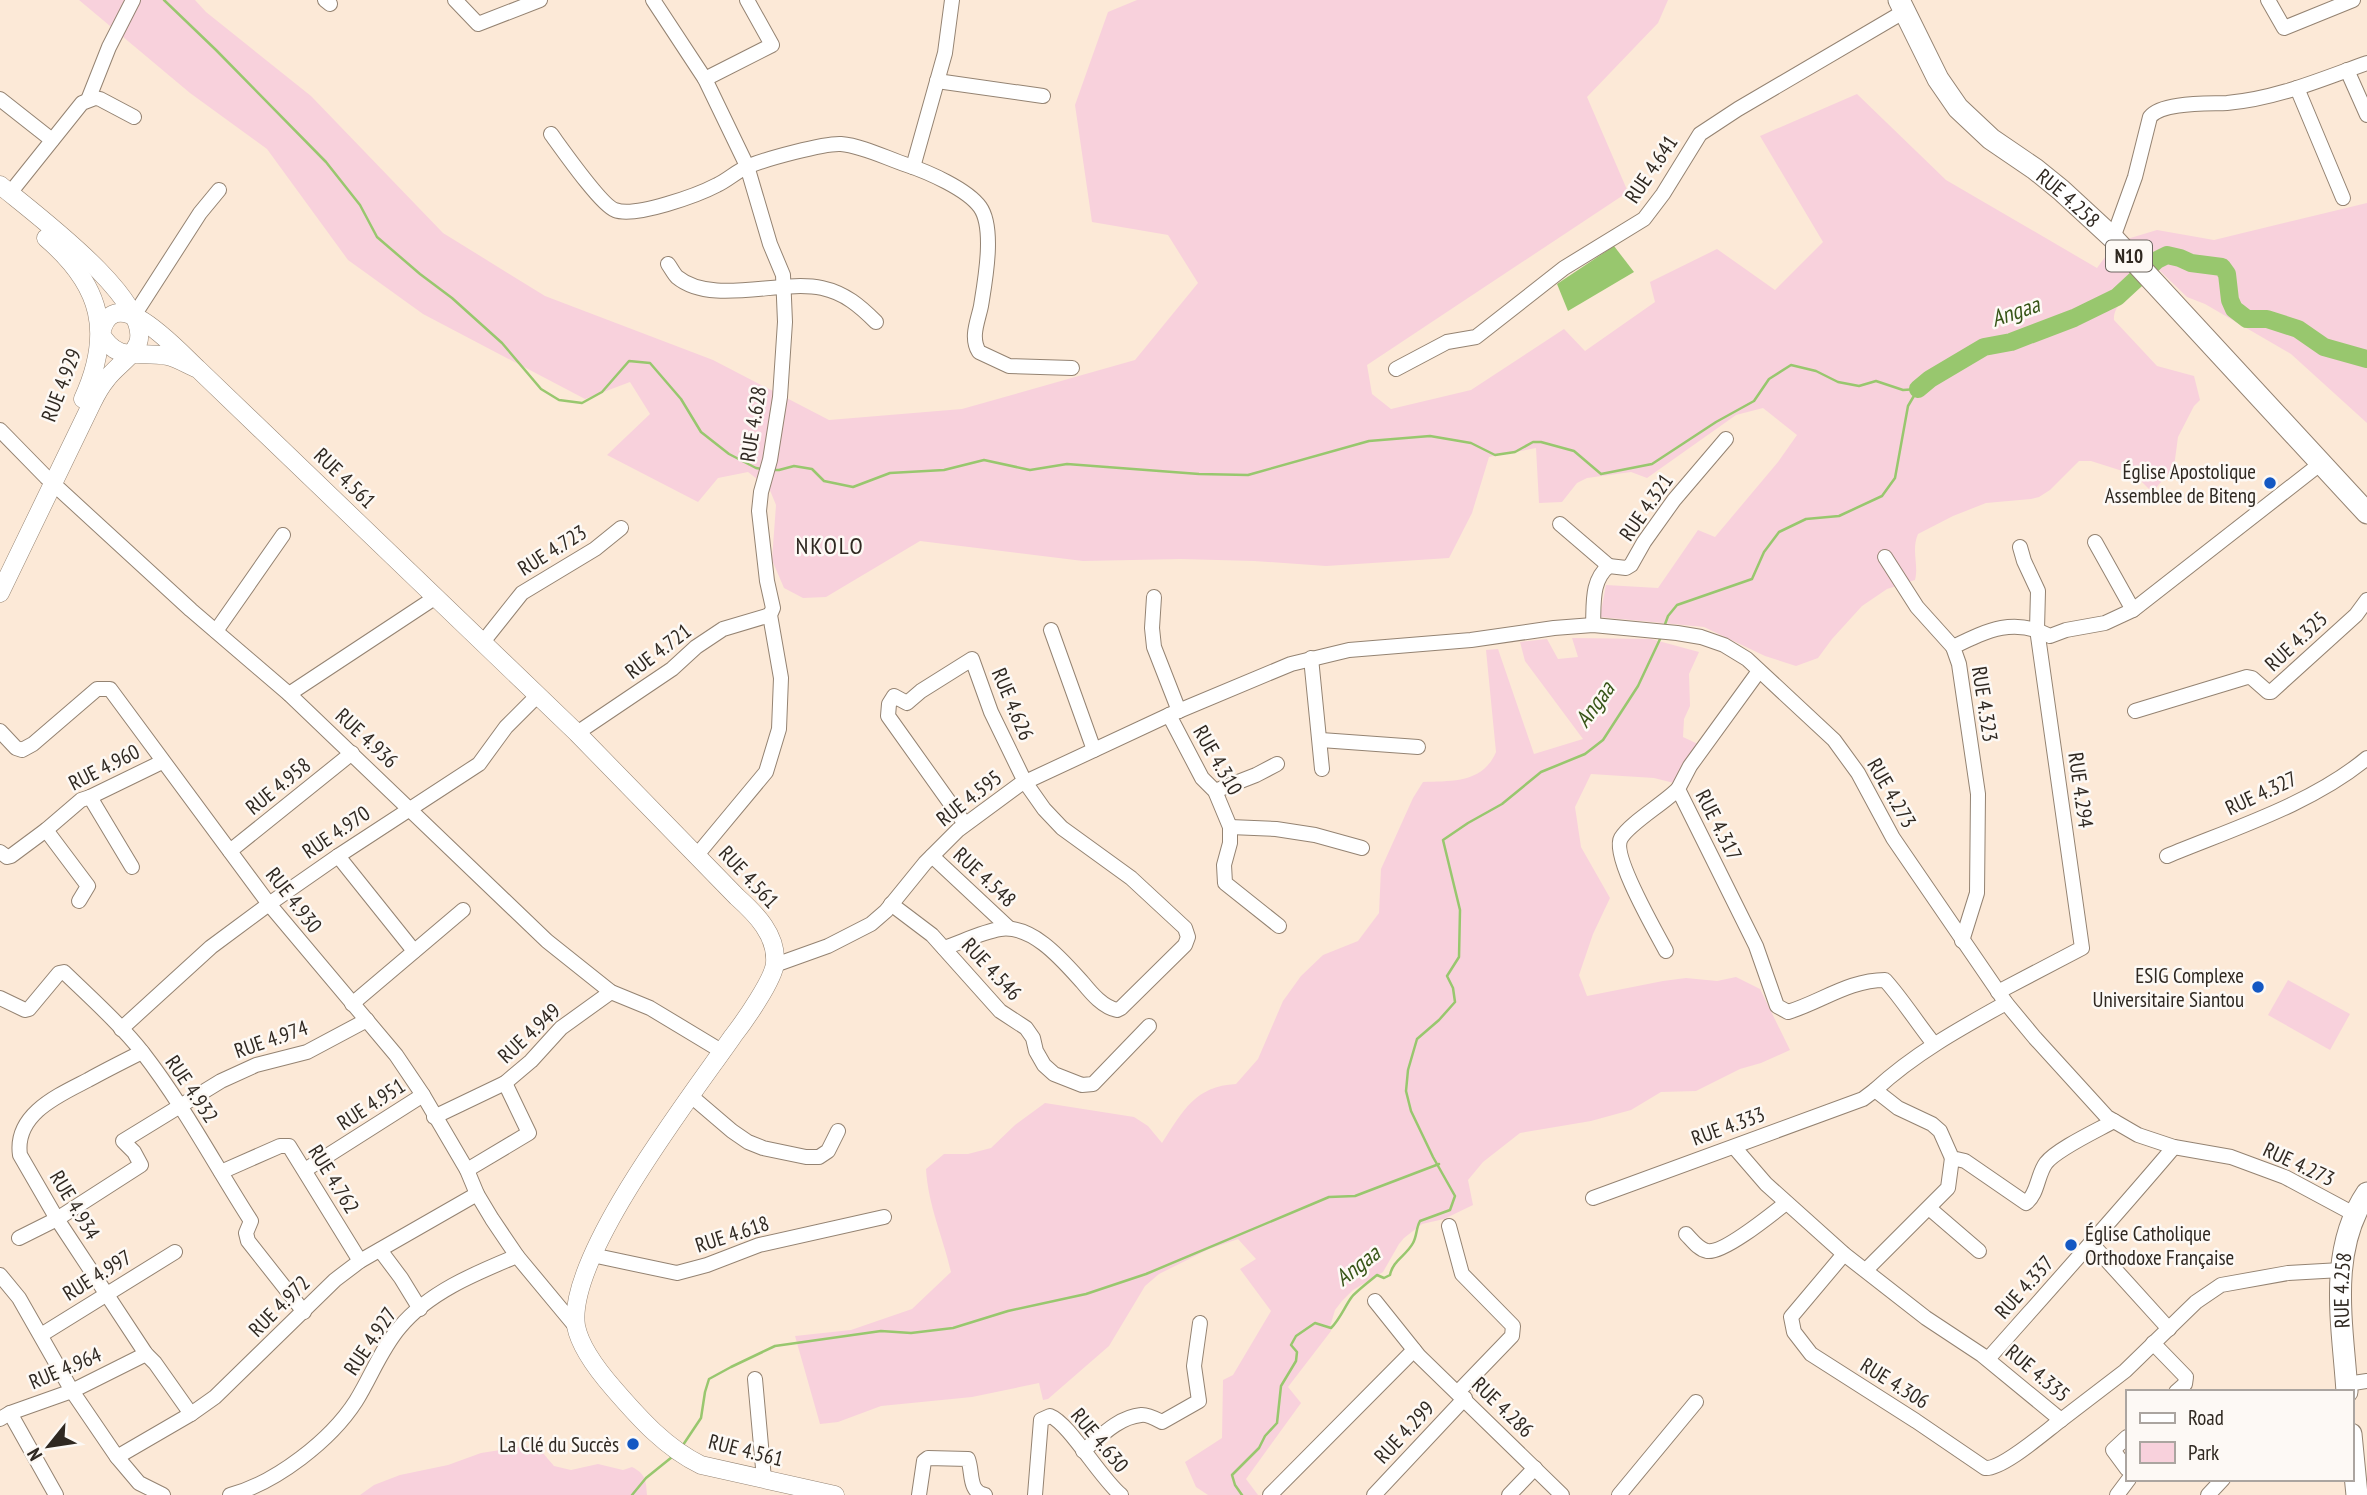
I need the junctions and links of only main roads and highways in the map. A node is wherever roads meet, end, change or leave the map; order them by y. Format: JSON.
{"nodes":[{"id":1,"x":1902,"y":6,"type":"edge"},
{"id":2,"x":3,"y":193,"type":"edge"},
{"id":3,"x":135,"y":314,"type":"junction"},
{"id":4,"x":101,"y":334,"type":"junction"},
{"id":5,"x":134,"y":348,"type":"junction"},
{"id":6,"x":198,"y":369,"type":"junction"},
{"id":7,"x":50,"y":480,"type":"junction"},
{"id":8,"x":2367,"y":513,"type":"edge"},
{"id":9,"x":0,"y":568,"type":"edge"},
{"id":10,"x":0,"y":593,"type":"edge"},
{"id":11,"x":2362,"y":1205,"type":"edge"},
{"id":12,"x":2354,"y":1385,"type":"edge"},
{"id":13,"x":2357,"y":1447,"type":"edge"},
{"id":14,"x":835,"y":1495,"type":"edge"},
{"id":15,"x":2357,"y":1495,"type":"edge"}],
"edges":[{"from":1,"to":8,"type":"highway","name":"RUE 4.258","number":"N10"},
{"from":2,"to":3,"type":"main road","name":"RUE 4.561"},
{"from":2,"to":4,"type":"main road","name":"RUE 4.929"},
{"from":3,"to":4,"type":"main road"},
{"from":3,"to":5,"type":"main road"},
{"from":3,"to":6,"type":"main road","name":"RUE 4.561"},
{"from":4,"to":5,"type":"main road"},
{"from":4,"to":7,"type":"main road","name":"RUE 4.929"},
{"from":5,"to":6,"type":"main road","name":"RUE 4.561"},
{"from":5,"to":7,"type":"main road","name":"RUE 4.929"},
{"from":6,"to":14,"type":"main road","name":"RUE 4.561"},
{"from":7,"to":9,"type":"main road","name":"RUE 4.929"},
{"from":7,"to":10,"type":"main road","name":"RUE 4.929"},
{"from":11,"to":12,"type":"highway","name":"RUE 4.258"},
{"from":13,"to":15,"type":"highway"}]}
